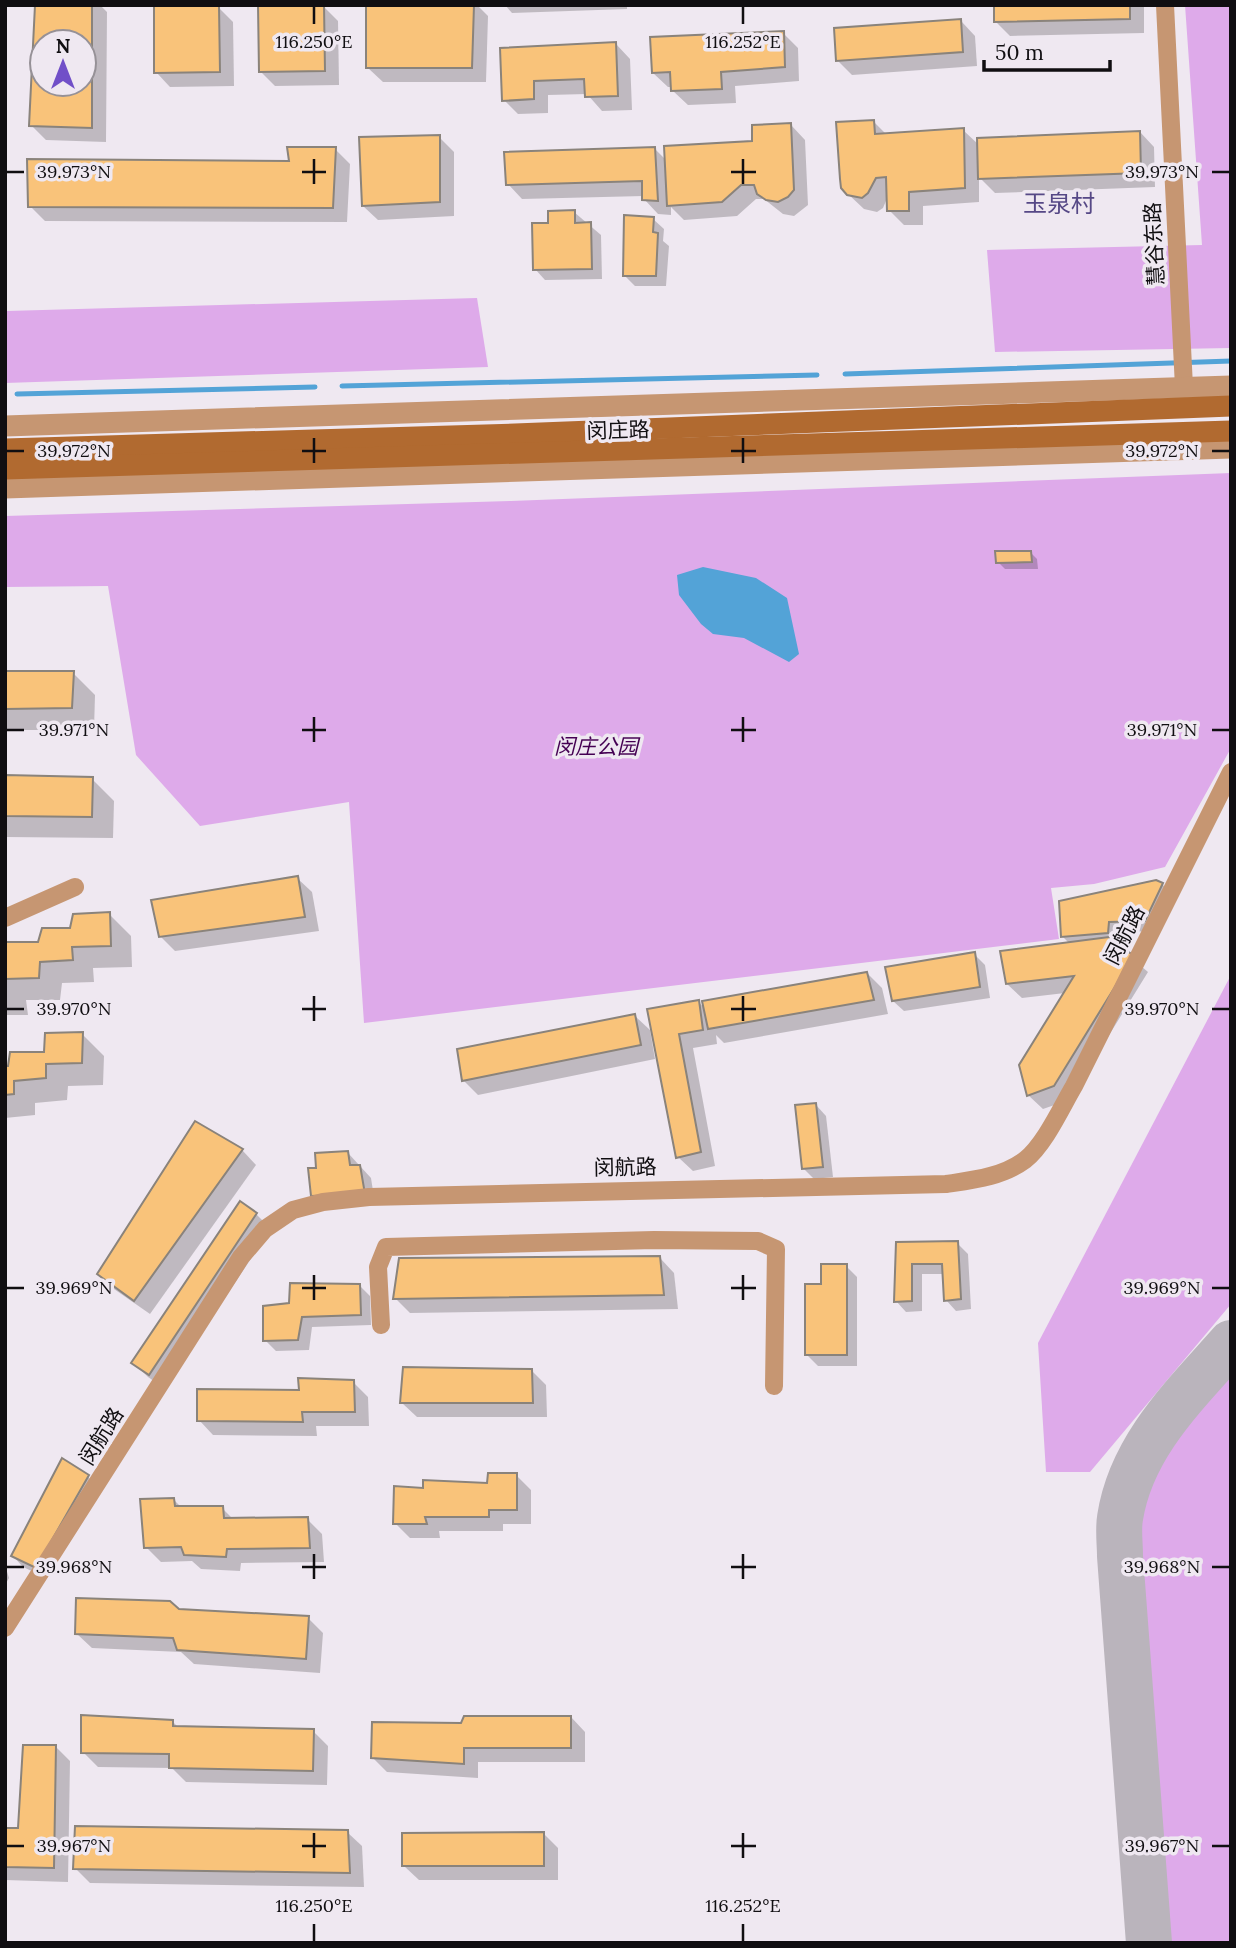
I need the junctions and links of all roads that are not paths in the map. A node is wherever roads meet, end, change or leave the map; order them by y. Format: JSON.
{"nodes":[{"id":1,"x":1166,"y":5,"type":"edge"},
{"id":2,"x":1183,"y":371,"type":"junction"},
{"id":3,"x":1231,"y":386,"type":"edge"},
{"id":4,"x":1231,"y":406,"type":"edge"},
{"id":5,"x":514,"y":410,"type":"junction"},
{"id":6,"x":5,"y":426,"type":"edge"},
{"id":7,"x":1231,"y":431,"type":"edge"},
{"id":8,"x":5,"y":449,"type":"edge"},
{"id":9,"x":1231,"y":449,"type":"edge"},
{"id":10,"x":516,"y":452,"type":"junction"},
{"id":11,"x":5,"y":469,"type":"edge"},
{"id":12,"x":5,"y":488,"type":"edge"},
{"id":13,"x":1231,"y":772,"type":"edge"},
{"id":14,"x":75,"y":887,"type":"dead end"},
{"id":15,"x":5,"y":918,"type":"edge"},
{"id":16,"x":381,"y":1325,"type":"dead end"},
{"id":17,"x":774,"y":1386,"type":"dead end"},
{"id":18,"x":5,"y":1628,"type":"edge"}],
"edges":[{"from":1,"to":2,"type":"street","name":"慧谷东路"},
{"from":2,"to":3,"type":"street","name":"闵庄路"},
{"from":2,"to":5,"type":"street","name":"闵庄路"},
{"from":4,"to":10,"type":"main road","name":"闵庄路"},
{"from":5,"to":6,"type":"street","name":"闵庄路"},
{"from":5,"to":10,"type":"street"},
{"from":7,"to":10,"type":"main road","name":"闵庄路"},
{"from":8,"to":10,"type":"main road","name":"闵庄路"},
{"from":9,"to":10,"type":"street","name":"闵庄路"},
{"from":10,"to":11,"type":"main road","name":"闵庄路"},
{"from":10,"to":12,"type":"street","name":"闵庄路"},
{"from":13,"to":18,"type":"street","name":"闵航路"},
{"from":14,"to":15,"type":"street"},
{"from":16,"to":17,"type":"street"}]}
